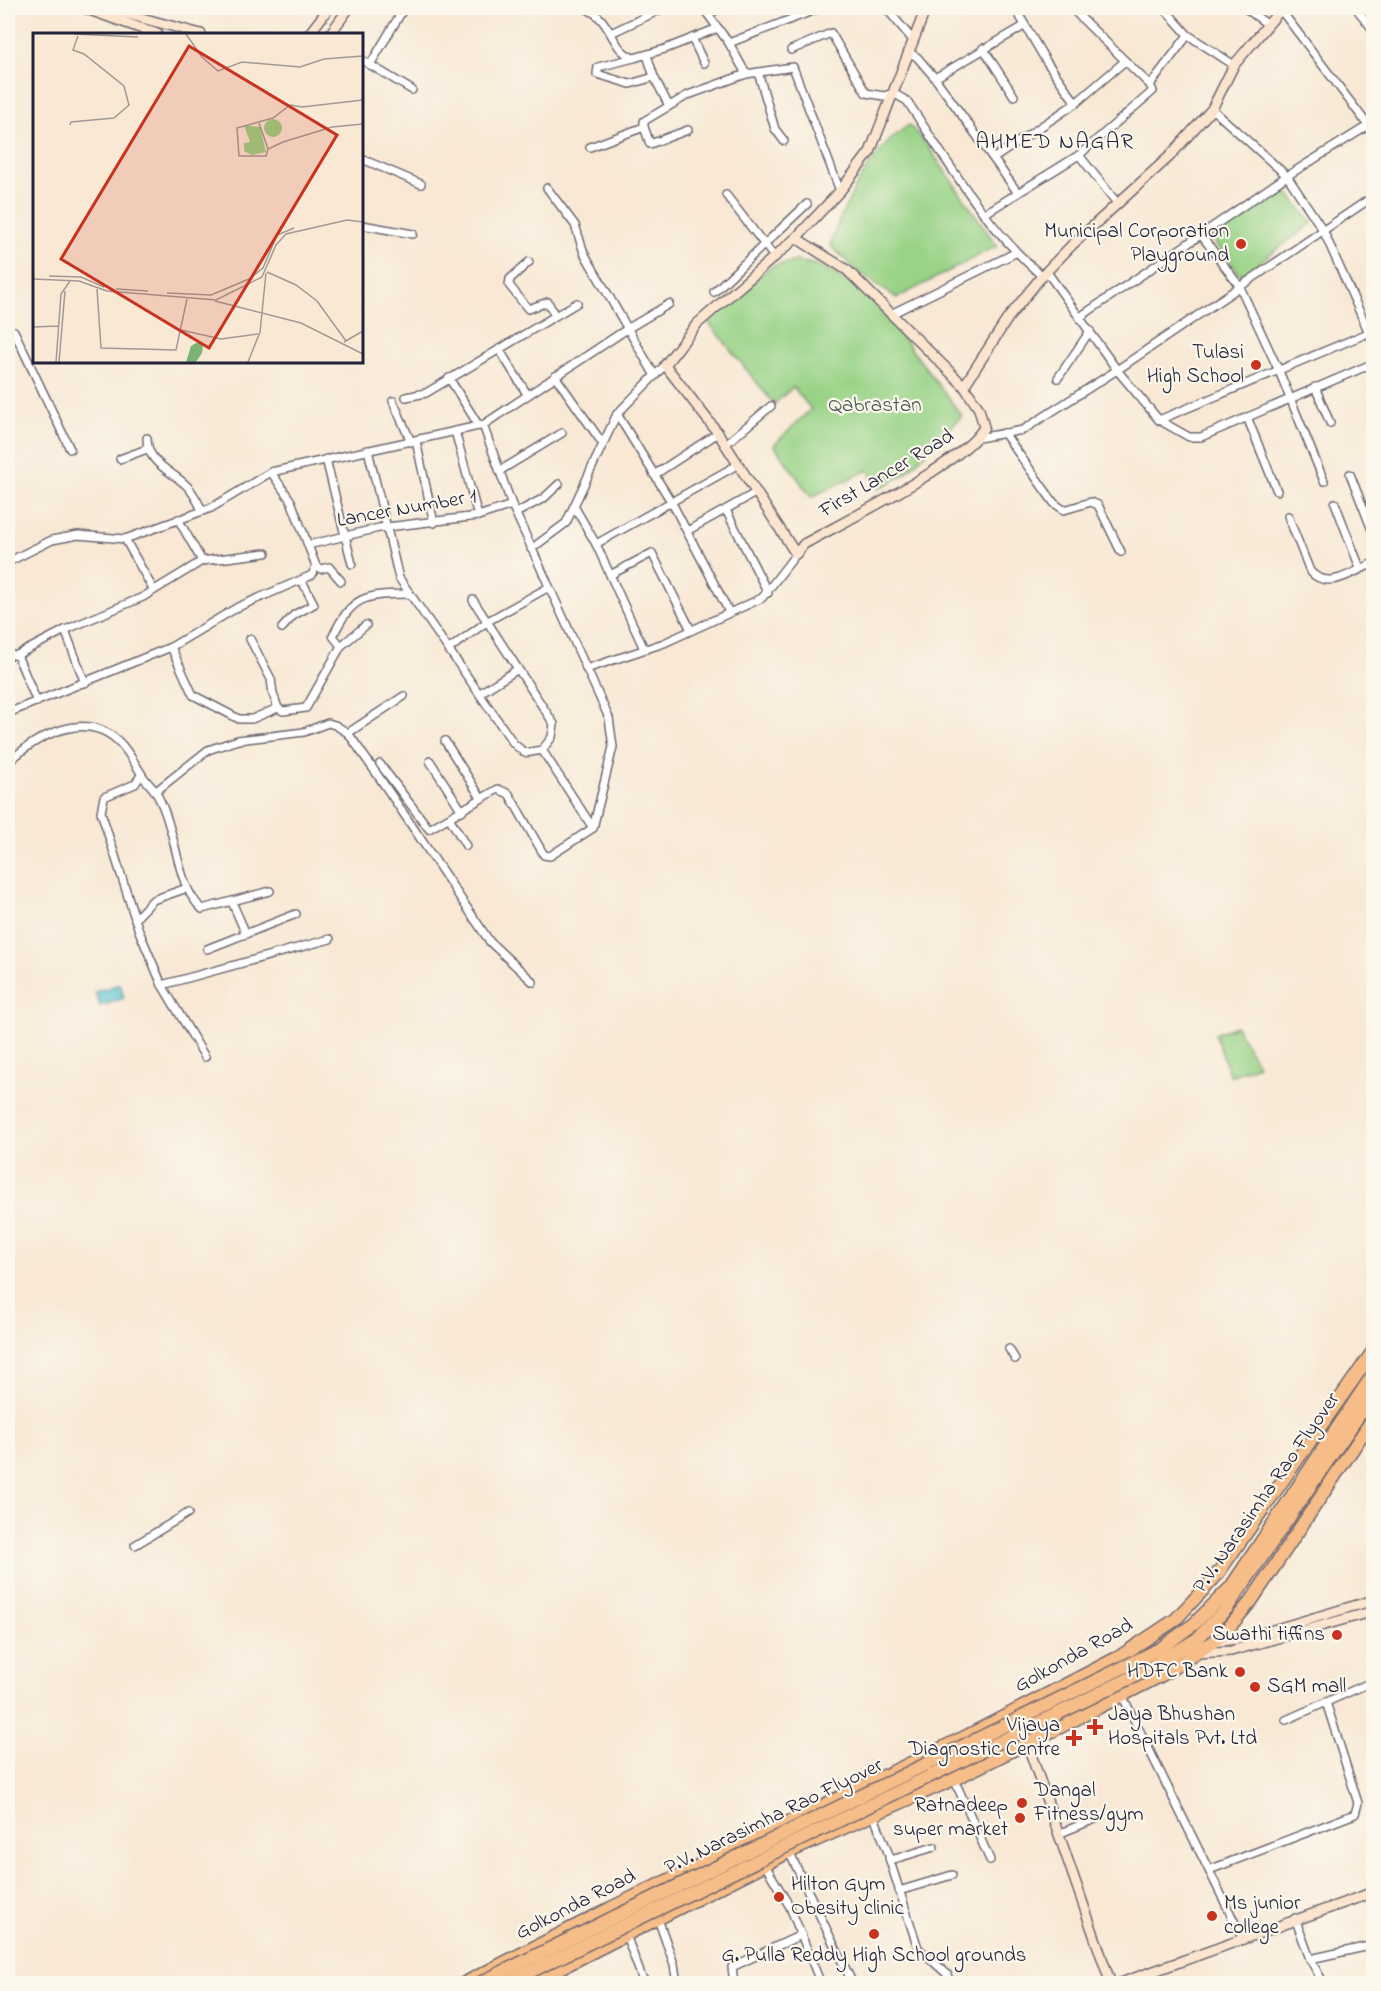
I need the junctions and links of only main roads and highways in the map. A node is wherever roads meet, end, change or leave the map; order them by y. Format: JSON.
{"nodes":[{"id":1,"x":1374,"y":1350,"type":"edge"},
{"id":2,"x":1374,"y":1373,"type":"edge"},
{"id":3,"x":1374,"y":1393,"type":"edge"},
{"id":4,"x":1374,"y":1417,"type":"edge"},
{"id":5,"x":829,"y":1804,"type":"junction"},
{"id":6,"x":840,"y":1830,"type":"junction"},
{"id":7,"x":530,"y":1951,"type":"junction"},
{"id":8,"x":542,"y":1977,"type":"junction"},
{"id":9,"x":464,"y":1983,"type":"edge"},
{"id":10,"x":478,"y":1983,"type":"edge"},
{"id":11,"x":505,"y":1983,"type":"edge"},
{"id":12,"x":529,"y":1983,"type":"edge"}],
"edges":[{"from":1,"to":5,"type":"highway","name":"Golkonda Road"},
{"from":2,"to":10,"type":"highway","name":"P.V. Narasimha Rao Flyover","bridge":true},
{"from":3,"to":11,"type":"highway","name":"P.V. Narasimha Rao Flyover","bridge":true},
{"from":4,"to":6,"type":"highway"},
{"from":5,"to":6,"type":"highway"},
{"from":5,"to":7,"type":"highway","name":"Golkonda Road"},
{"from":6,"to":8,"type":"highway"},
{"from":7,"to":8,"type":"highway"},
{"from":7,"to":9,"type":"highway","name":"Golkonda Road"},
{"from":8,"to":12,"type":"highway"}]}
